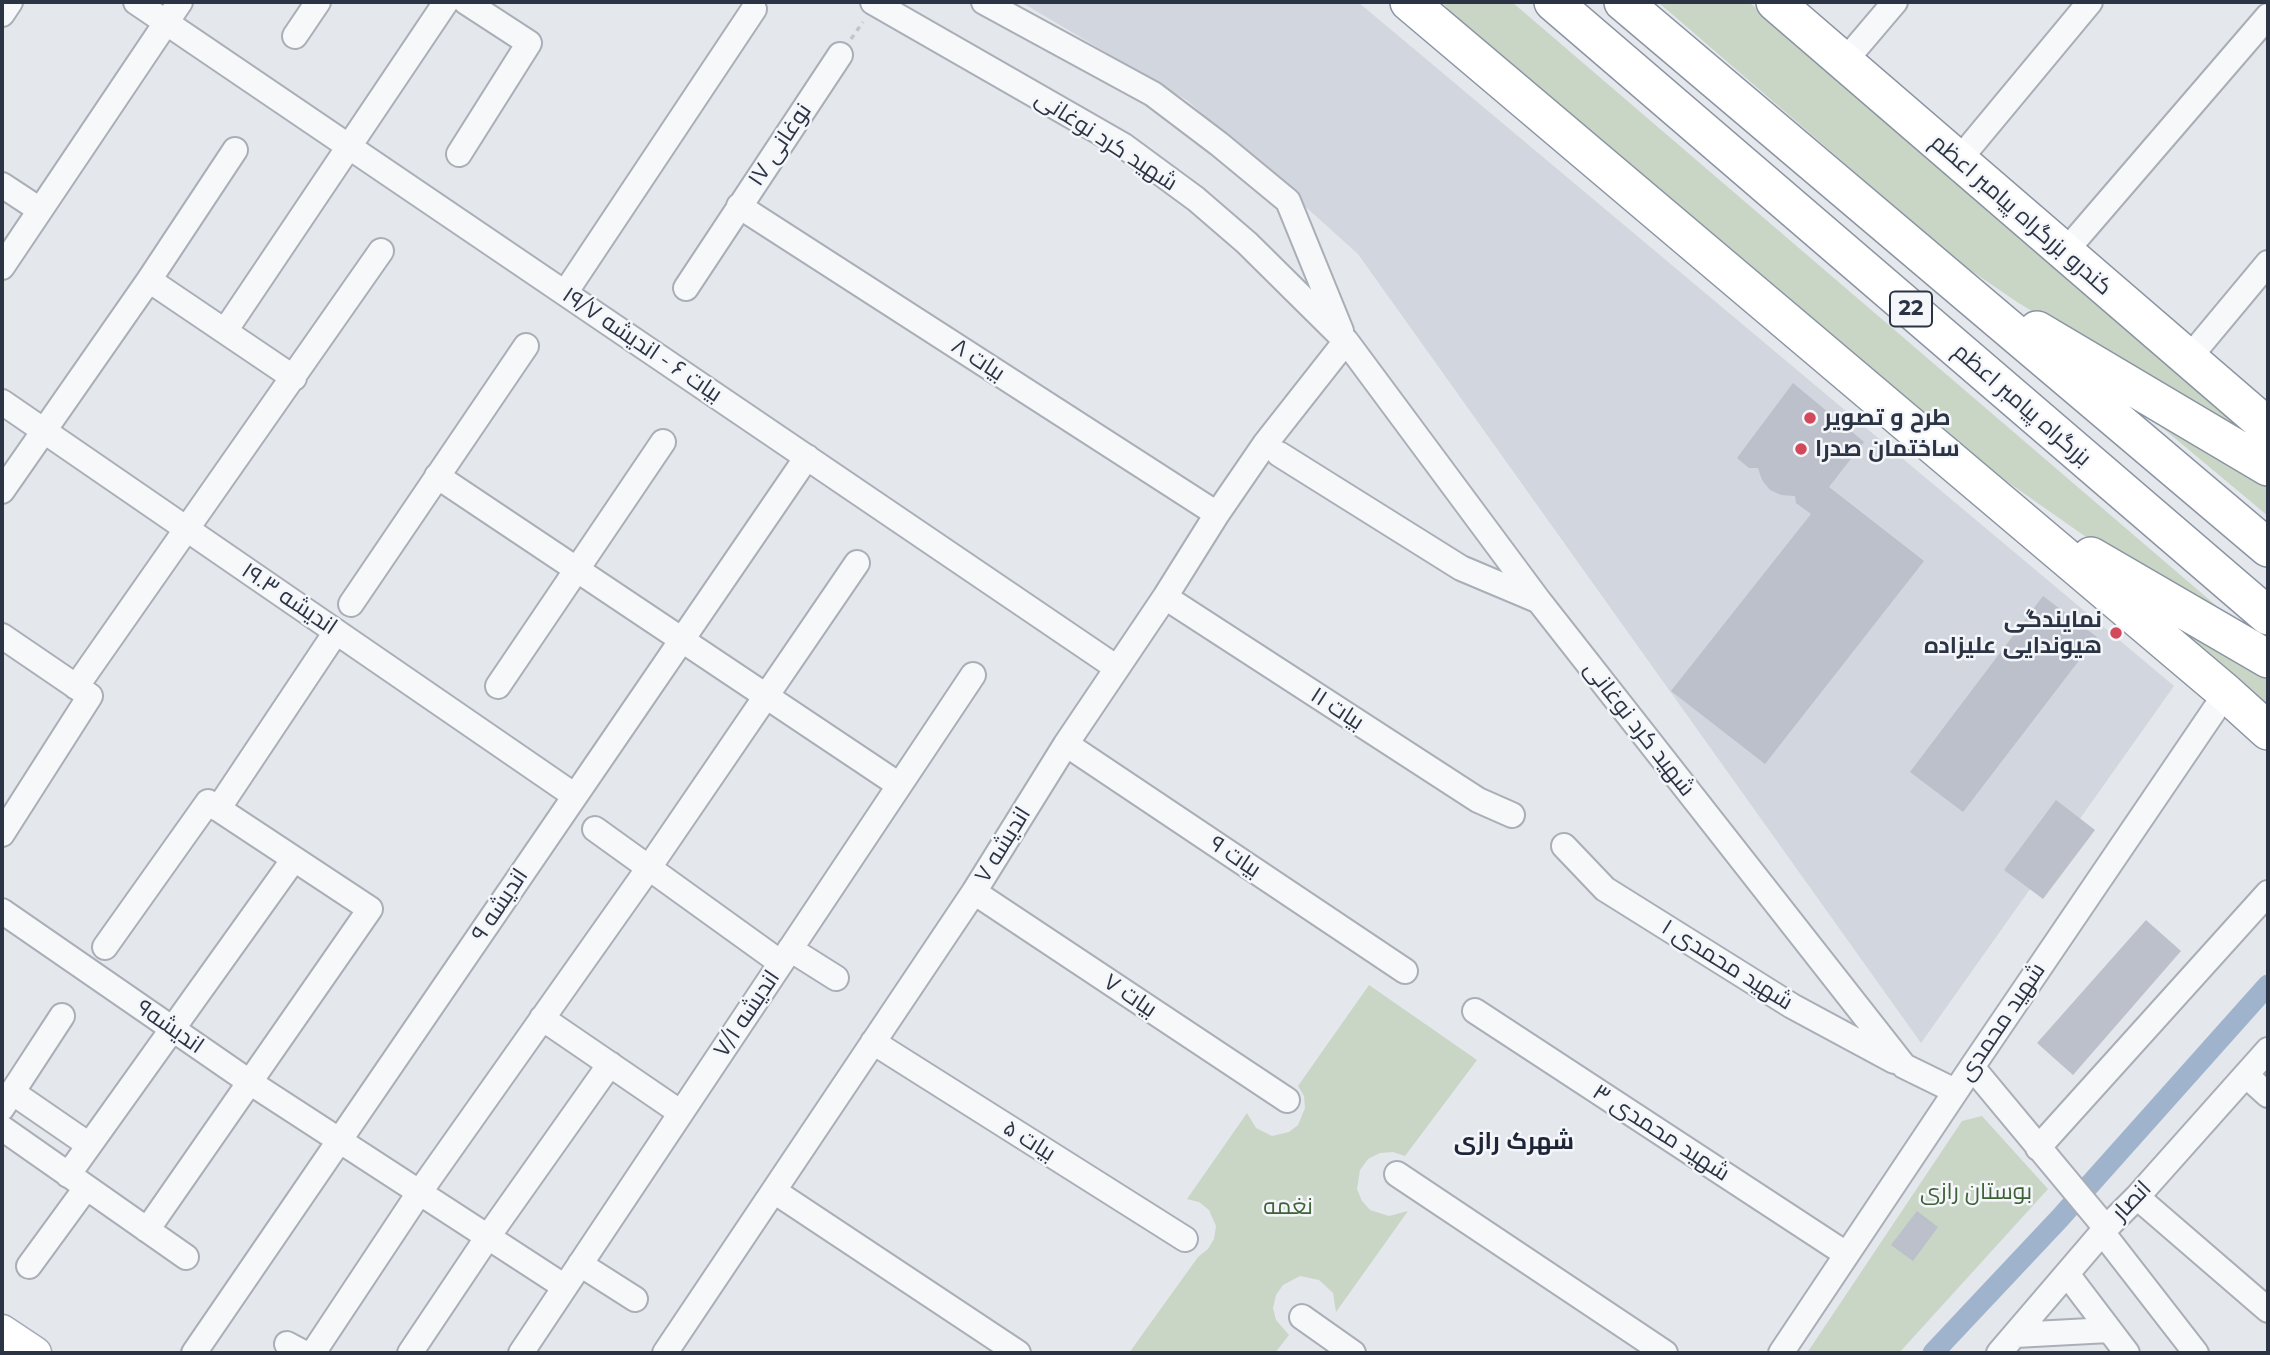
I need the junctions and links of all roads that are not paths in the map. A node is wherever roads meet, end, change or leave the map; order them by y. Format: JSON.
{"nodes":[{"id":1,"x":10,"y":2,"type":"edge"},
{"id":2,"x":136,"y":2,"type":"edge"},
{"id":3,"x":318,"y":2,"type":"edge"},
{"id":4,"x":446,"y":2,"type":"edge"},
{"id":5,"x":466,"y":2,"type":"edge"},
{"id":6,"x":874,"y":2,"type":"edge"},
{"id":7,"x":984,"y":2,"type":"edge"},
{"id":8,"x":1409,"y":2,"type":"edge"},
{"id":9,"x":1424,"y":2,"type":"edge"},
{"id":10,"x":1553,"y":2,"type":"edge"},
{"id":11,"x":1775,"y":2,"type":"edge"},
{"id":12,"x":1895,"y":2,"type":"edge"},
{"id":13,"x":2090,"y":2,"type":"edge"},
{"id":14,"x":1624,"y":3,"type":"edge"},
{"id":15,"x":754,"y":9,"type":"dead end"},
{"id":16,"x":173,"y":12,"type":"edge"},
{"id":17,"x":2,"y":14,"type":"edge"},
{"id":18,"x":2268,"y":16,"type":"edge"},
{"id":19,"x":295,"y":36,"type":"dead end"},
{"id":20,"x":1465,"y":49,"type":"junction"},
{"id":21,"x":840,"y":55,"type":"road end"},
{"id":22,"x":1844,"y":62,"type":"junction"},
{"id":23,"x":350,"y":147,"type":"junction"},
{"id":24,"x":235,"y":150,"type":"dead end"},
{"id":25,"x":459,"y":154,"type":"dead end"},
{"id":26,"x":1958,"y":161,"type":"junction"},
{"id":27,"x":2,"y":186,"type":"edge"},
{"id":28,"x":739,"y":206,"type":"junction"},
{"id":29,"x":40,"y":210,"type":"junction"},
{"id":30,"x":381,"y":251,"type":"dead end"},
{"id":31,"x":2064,"y":253,"type":"junction"},
{"id":32,"x":2268,"y":263,"type":"edge"},
{"id":33,"x":2,"y":267,"type":"edge"},
{"id":34,"x":1943,"y":274,"type":"junction"},
{"id":35,"x":149,"y":280,"type":"junction"},
{"id":36,"x":686,"y":288,"type":"dead end"},
{"id":37,"x":565,"y":293,"type":"junction"},
{"id":38,"x":225,"y":331,"type":"junction"},
{"id":39,"x":1346,"y":341,"type":"junction"},
{"id":40,"x":526,"y":346,"type":"dead end"},
{"id":41,"x":2188,"y":359,"type":"junction"},
{"id":42,"x":294,"y":378,"type":"junction"},
{"id":43,"x":2,"y":402,"type":"edge"},
{"id":44,"x":2268,"y":427,"type":"edge"},
{"id":45,"x":43,"y":430,"type":"junction"},
{"id":46,"x":663,"y":442,"type":"dead end"},
{"id":47,"x":1279,"y":454,"type":"dead end"},
{"id":48,"x":807,"y":457,"type":"junction"},
{"id":49,"x":2268,"y":467,"type":"edge"},
{"id":50,"x":438,"y":476,"type":"junction"},
{"id":51,"x":2,"y":491,"type":"edge"},
{"id":52,"x":2008,"y":508,"type":"junction"},
{"id":53,"x":1217,"y":514,"type":"junction"},
{"id":54,"x":187,"y":530,"type":"junction"},
{"id":55,"x":2268,"y":548,"type":"edge"},
{"id":56,"x":857,"y":563,"type":"dead end"},
{"id":57,"x":577,"y":569,"type":"junction"},
{"id":58,"x":1165,"y":597,"type":"junction"},
{"id":59,"x":1539,"y":601,"type":"junction"},
{"id":60,"x":351,"y":604,"type":"dead end"},
{"id":61,"x":2268,"y":616,"type":"edge"},
{"id":62,"x":337,"y":632,"type":"junction"},
{"id":63,"x":682,"y":640,"type":"junction"},
{"id":64,"x":5,"y":645,"type":"edge"},
{"id":65,"x":2268,"y":659,"type":"edge"},
{"id":66,"x":1117,"y":668,"type":"junction"},
{"id":67,"x":973,"y":675,"type":"dead end"},
{"id":68,"x":498,"y":686,"type":"dead end"},
{"id":69,"x":76,"y":687,"type":"junction"},
{"id":70,"x":2226,"y":693,"type":"junction"},
{"id":71,"x":765,"y":695,"type":"junction"},
{"id":72,"x":2268,"y":732,"type":"edge"},
{"id":73,"x":1066,"y":744,"type":"junction"},
{"id":74,"x":899,"y":785,"type":"junction"},
{"id":75,"x":575,"y":796,"type":"junction"},
{"id":76,"x":218,"y":809,"type":"junction"},
{"id":77,"x":1512,"y":815,"type":"dead end"},
{"id":78,"x":595,"y":830,"type":"dead end"},
{"id":79,"x":2,"y":834,"type":"edge"},
{"id":80,"x":1564,"y":846,"type":"dead end"},
{"id":81,"x":294,"y":859,"type":"junction"},
{"id":82,"x":648,"y":869,"type":"junction"},
{"id":83,"x":974,"y":892,"type":"junction"},
{"id":84,"x":2268,"y":892,"type":"edge"},
{"id":85,"x":2,"y":911,"type":"edge"},
{"id":86,"x":105,"y":947,"type":"dead end"},
{"id":87,"x":785,"y":956,"type":"junction"},
{"id":88,"x":1405,"y":971,"type":"dead end"},
{"id":89,"x":836,"y":978,"type":"dead end"},
{"id":90,"x":1475,"y":1011,"type":"dead end"},
{"id":91,"x":62,"y":1016,"type":"dead end"},
{"id":92,"x":542,"y":1018,"type":"junction"},
{"id":93,"x":172,"y":1028,"type":"junction"},
{"id":94,"x":873,"y":1042,"type":"junction"},
{"id":95,"x":2268,"y":1051,"type":"edge"},
{"id":96,"x":610,"y":1065,"type":"junction"},
{"id":97,"x":1904,"y":1066,"type":"junction"},
{"id":98,"x":1972,"y":1067,"type":"junction"},
{"id":99,"x":2246,"y":1076,"type":"junction"},
{"id":100,"x":248,"y":1081,"type":"junction"},
{"id":101,"x":1955,"y":1091,"type":"junction"},
{"id":102,"x":2268,"y":1095,"type":"edge"},
{"id":103,"x":7,"y":1100,"type":"edge"},
{"id":104,"x":1287,"y":1100,"type":"dead end"},
{"id":105,"x":681,"y":1113,"type":"junction"},
{"id":106,"x":4,"y":1136,"type":"edge"},
{"id":107,"x":339,"y":1142,"type":"junction"},
{"id":108,"x":89,"y":1145,"type":"junction"},
{"id":109,"x":2038,"y":1148,"type":"junction"},
{"id":110,"x":1397,"y":1174,"type":"dead end"},
{"id":111,"x":77,"y":1181,"type":"junction"},
{"id":112,"x":774,"y":1191,"type":"junction"},
{"id":113,"x":419,"y":1193,"type":"junction"},
{"id":114,"x":2137,"y":1197,"type":"junction"},
{"id":115,"x":2099,"y":1223,"type":"junction"},
{"id":116,"x":147,"y":1230,"type":"junction"},
{"id":117,"x":487,"y":1238,"type":"junction"},
{"id":118,"x":1185,"y":1239,"type":"dead end"},
{"id":119,"x":1846,"y":1254,"type":"junction"},
{"id":120,"x":186,"y":1257,"type":"dead end"},
{"id":121,"x":580,"y":1264,"type":"junction"},
{"id":122,"x":29,"y":1266,"type":"dead end"},
{"id":123,"x":2067,"y":1274,"type":"junction"},
{"id":124,"x":565,"y":1287,"type":"junction"},
{"id":125,"x":635,"y":1299,"type":"dead end"},
{"id":126,"x":2268,"y":1310,"type":"edge"},
{"id":127,"x":1302,"y":1317,"type":"dead end"},
{"id":128,"x":2109,"y":1329,"type":"junction"},
{"id":129,"x":2,"y":1331,"type":"edge"},
{"id":130,"x":2007,"y":1344,"type":"edge"},
{"id":131,"x":667,"y":1352,"type":"edge"},
{"id":132,"x":35,"y":1353,"type":"edge"},
{"id":133,"x":194,"y":1353,"type":"edge"},
{"id":134,"x":313,"y":1353,"type":"edge"},
{"id":135,"x":410,"y":1353,"type":"edge"},
{"id":136,"x":521,"y":1353,"type":"edge"},
{"id":137,"x":1018,"y":1353,"type":"edge"},
{"id":138,"x":1353,"y":1353,"type":"edge"},
{"id":139,"x":1665,"y":1353,"type":"edge"},
{"id":140,"x":1781,"y":1353,"type":"edge"},
{"id":141,"x":2127,"y":1353,"type":"edge"},
{"id":142,"x":2196,"y":1353,"type":"edge"}],
"edges":[{"from":1,"to":17,"type":"street"},
{"from":2,"to":16,"type":"street","name":"بیات ۶ - اندیشه ۱۹/۷"},
{"from":3,"to":19,"type":"street"},
{"from":4,"to":23,"type":"street"},
{"from":5,"to":25,"type":"street"},
{"from":6,"to":39,"type":"street","name":"شهید کرد نوغانی"},
{"from":7,"to":39,"type":"street","name":"شهید کرد نوغانی"},
{"from":8,"to":20,"type":"highway"},
{"from":9,"to":20,"type":"highway"},
{"from":10,"to":61,"type":"highway","name":"بزرگراه پیامبر اعظم","number":"22"},
{"from":11,"to":22,"type":"highway","name":"کندرو بزرگراه پیامبر اعظم"},
{"from":12,"to":22,"type":"street"},
{"from":13,"to":26,"type":"street"},
{"from":14,"to":34,"type":"highway","number":"22"},
{"from":15,"to":37,"type":"street"},
{"from":16,"to":23,"type":"street","name":"بیات ۶ - اندیشه ۱۹/۷"},
{"from":16,"to":29,"type":"street"},
{"from":18,"to":31,"type":"street"},
{"from":20,"to":52,"type":"highway"},
{"from":21,"to":28,"type":"street","name":"نوغانی ۱۷"},
{"from":22,"to":26,"type":"highway","name":"کندرو بزرگراه پیامبر اعظم"},
{"from":23,"to":37,"type":"street","name":"بیات ۶ - اندیشه ۱۹/۷"},
{"from":23,"to":38,"type":"street"},
{"from":24,"to":35,"type":"street"},
{"from":26,"to":31,"type":"highway","name":"کندرو بزرگراه پیامبر اعظم"},
{"from":27,"to":29,"type":"street"},
{"from":28,"to":36,"type":"street","name":"نوغانی ۱۷"},
{"from":28,"to":53,"type":"street","name":"بیات ۸"},
{"from":29,"to":33,"type":"street"},
{"from":30,"to":42,"type":"street"},
{"from":31,"to":41,"type":"highway","name":"کندرو بزرگراه پیامبر اعظم"},
{"from":32,"to":41,"type":"street"},
{"from":34,"to":49,"type":"highway"},
{"from":34,"to":55,"type":"highway","number":"22"},
{"from":35,"to":38,"type":"street"},
{"from":35,"to":45,"type":"street"},
{"from":37,"to":48,"type":"street","name":"بیات ۶ - اندیشه ۱۹/۷"},
{"from":38,"to":42,"type":"street"},
{"from":39,"to":53,"type":"street","name":"اندیشه ۷"},
{"from":39,"to":59,"type":"street","name":"شهید کرد نوغانی"},
{"from":40,"to":50,"type":"street"},
{"from":41,"to":44,"type":"highway","name":"کندرو بزرگراه پیامبر اعظم"},
{"from":42,"to":54,"type":"street"},
{"from":43,"to":45,"type":"street","name":"اندیشه ۱۹.۳"},
{"from":45,"to":51,"type":"street"},
{"from":45,"to":54,"type":"street","name":"اندیشه ۱۹.۳"},
{"from":46,"to":57,"type":"street"},
{"from":47,"to":59,"type":"street"},
{"from":48,"to":63,"type":"street","name":"اندیشه ۹"},
{"from":48,"to":66,"type":"street","name":"بیات ۶ - اندیشه ۱۹/۷"},
{"from":50,"to":57,"type":"street"},
{"from":50,"to":60,"type":"street"},
{"from":52,"to":65,"type":"highway"},
{"from":52,"to":70,"type":"highway"},
{"from":53,"to":58,"type":"street","name":"اندیشه ۷"},
{"from":54,"to":62,"type":"street","name":"اندیشه ۱۹.۳"},
{"from":54,"to":69,"type":"street"},
{"from":56,"to":71,"type":"street"},
{"from":57,"to":63,"type":"street"},
{"from":57,"to":68,"type":"street"},
{"from":58,"to":66,"type":"street","name":"اندیشه ۷"},
{"from":58,"to":77,"type":"street","name":"بیات ۱۱"},
{"from":59,"to":97,"type":"street","name":"شهید کرد نوغانی"},
{"from":62,"to":75,"type":"street","name":"اندیشه ۱۹.۳"},
{"from":62,"to":76,"type":"street"},
{"from":63,"to":71,"type":"street"},
{"from":63,"to":75,"type":"street","name":"اندیشه ۹"},
{"from":64,"to":69,"type":"street"},
{"from":66,"to":73,"type":"street","name":"اندیشه ۷"},
{"from":67,"to":74,"type":"street","name":"اندیشه ۷/۱"},
{"from":69,"to":79,"type":"street"},
{"from":70,"to":72,"type":"highway"},
{"from":70,"to":98,"type":"street","name":"شهید محمدی"},
{"from":71,"to":74,"type":"street"},
{"from":71,"to":82,"type":"street"},
{"from":73,"to":83,"type":"street","name":"اندیشه ۷"},
{"from":73,"to":88,"type":"street","name":"بیات ۹"},
{"from":74,"to":87,"type":"street","name":"اندیشه ۷/۱"},
{"from":75,"to":107,"type":"street","name":"اندیشه ۹"},
{"from":76,"to":81,"type":"street"},
{"from":76,"to":86,"type":"street"},
{"from":78,"to":82,"type":"street"},
{"from":80,"to":97,"type":"street","name":"شهید محمدی ۱"},
{"from":81,"to":93,"type":"street"},
{"from":81,"to":100,"type":"street"},
{"from":82,"to":87,"type":"street"},
{"from":82,"to":92,"type":"street"},
{"from":83,"to":94,"type":"street","name":"اندیشه ۷"},
{"from":83,"to":104,"type":"street","name":"بیات ۷"},
{"from":84,"to":109,"type":"street"},
{"from":85,"to":93,"type":"street","name":"اندیشه۹"},
{"from":87,"to":89,"type":"street"},
{"from":87,"to":105,"type":"street","name":"اندیشه ۷/۱"},
{"from":90,"to":119,"type":"street","name":"شهید محمدی ۳"},
{"from":91,"to":103,"type":"street"},
{"from":92,"to":96,"type":"street"},
{"from":92,"to":113,"type":"street"},
{"from":93,"to":100,"type":"street","name":"اندیشه۹"},
{"from":93,"to":108,"type":"street"},
{"from":94,"to":112,"type":"street","name":"اندیشه ۷"},
{"from":94,"to":118,"type":"street","name":"بیات ۵"},
{"from":95,"to":99,"type":"street","name":"انصار"},
{"from":96,"to":105,"type":"street"},
{"from":96,"to":117,"type":"street"},
{"from":97,"to":101,"type":"street","name":"شهید کرد نوغانی"},
{"from":98,"to":101,"type":"street","name":"شهید محمدی"},
{"from":98,"to":109,"type":"street"},
{"from":99,"to":102,"type":"street"},
{"from":99,"to":114,"type":"street","name":"انصار"},
{"from":100,"to":107,"type":"street","name":"اندیشه۹"},
{"from":100,"to":116,"type":"street"},
{"from":101,"to":119,"type":"street","name":"شهید محمدی"},
{"from":103,"to":108,"type":"street"},
{"from":105,"to":121,"type":"street","name":"اندیشه ۷/۱"},
{"from":106,"to":111,"type":"street"},
{"from":107,"to":113,"type":"street","name":"اندیشه۹"},
{"from":107,"to":133,"type":"street","name":"اندیشه ۹"},
{"from":108,"to":111,"type":"street"},
{"from":109,"to":115,"type":"street"},
{"from":110,"to":139,"type":"street"},
{"from":111,"to":116,"type":"street"},
{"from":111,"to":122,"type":"street"},
{"from":112,"to":131,"type":"street","name":"اندیشه ۷"},
{"from":112,"to":137,"type":"street"},
{"from":113,"to":117,"type":"street","name":"اندیشه۹"},
{"from":113,"to":134,"type":"street"},
{"from":114,"to":115,"type":"street","name":"انصار"},
{"from":114,"to":126,"type":"street"},
{"from":115,"to":123,"type":"street","name":"انصار"},
{"from":115,"to":142,"type":"street"},
{"from":116,"to":120,"type":"street"},
{"from":117,"to":124,"type":"street","name":"اندیشه۹"},
{"from":117,"to":135,"type":"street"},
{"from":119,"to":140,"type":"street","name":"شهید محمدی"},
{"from":121,"to":124,"type":"street","name":"اندیشه ۷/۱"},
{"from":121,"to":125,"type":"street"},
{"from":123,"to":128,"type":"street"},
{"from":123,"to":130,"type":"street","name":"انصار"},
{"from":124,"to":136,"type":"street","name":"اندیشه ۷/۱"},
{"from":127,"to":138,"type":"street"},
{"from":128,"to":130,"type":"street"},
{"from":128,"to":141,"type":"street"},
{"from":129,"to":132,"type":"main road"}]}
